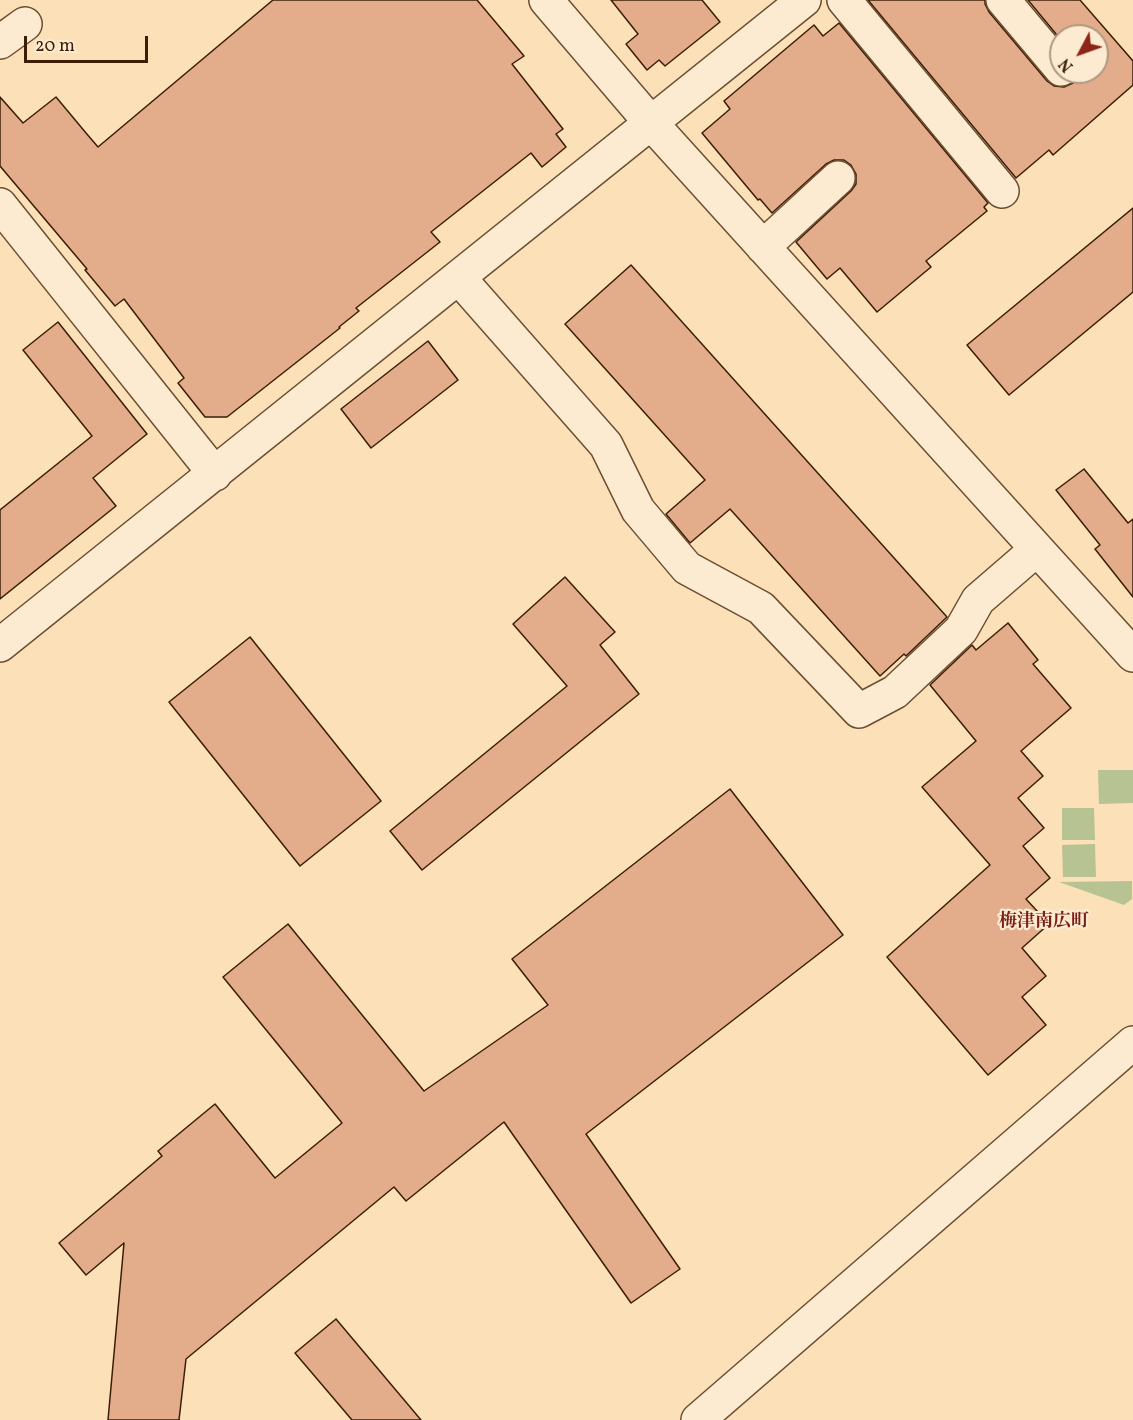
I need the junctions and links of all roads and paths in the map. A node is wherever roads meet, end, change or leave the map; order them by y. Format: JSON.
{"nodes":[{"id":1,"x":546,"y":0,"type":"edge"},
{"id":2,"x":804,"y":0,"type":"edge"},
{"id":3,"x":844,"y":0,"type":"edge"},
{"id":4,"x":1003,"y":0,"type":"edge"},
{"id":5,"x":1049,"y":55,"type":"edge"},
{"id":6,"x":651,"y":123,"type":"junction"},
{"id":7,"x":838,"y":178,"type":"dead end"},
{"id":8,"x":1002,"y":191,"type":"dead end"},
{"id":9,"x":0,"y":205,"type":"edge"},
{"id":10,"x":763,"y":247,"type":"junction"},
{"id":11,"x":459,"y":278,"type":"junction"},
{"id":12,"x":215,"y":474,"type":"junction"},
{"id":13,"x":1037,"y":549,"type":"junction"},
{"id":14,"x":0,"y":645,"type":"edge"},
{"id":15,"x":1133,"y":655,"type":"edge"},
{"id":16,"x":1133,"y":1043,"type":"edge"},
{"id":17,"x":698,"y":1420,"type":"edge"}],
"edges":[{"from":1,"to":6,"type":"street"},
{"from":2,"to":6,"type":"street"},
{"from":3,"to":8,"type":"street"},
{"from":4,"to":5,"type":"street"},
{"from":6,"to":10,"type":"street"},
{"from":6,"to":11,"type":"street"},
{"from":7,"to":10,"type":"street"},
{"from":9,"to":12,"type":"street"},
{"from":10,"to":13,"type":"street"},
{"from":11,"to":12,"type":"street"},
{"from":11,"to":13,"type":"street"},
{"from":12,"to":14,"type":"street"},
{"from":13,"to":15,"type":"street"},
{"from":16,"to":17,"type":"street"}]}
